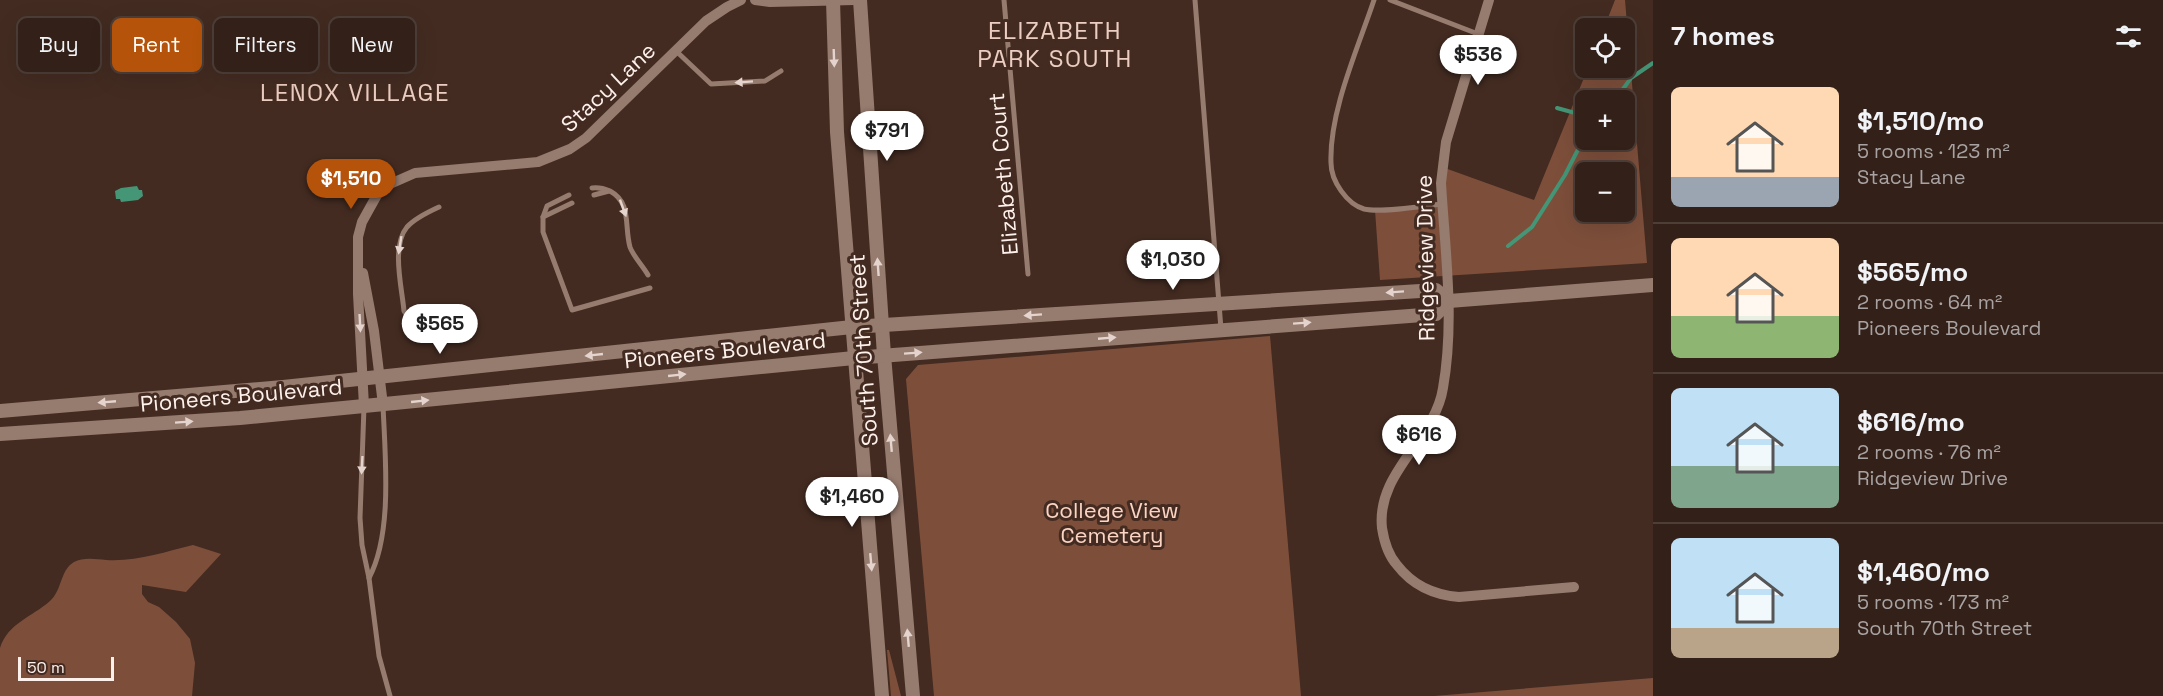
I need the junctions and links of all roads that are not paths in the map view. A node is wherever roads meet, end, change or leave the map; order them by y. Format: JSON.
{"nodes":[{"id":1,"x":741,"y":0,"type":"edge"},
{"id":2,"x":755,"y":0,"type":"edge"},
{"id":3,"x":832,"y":0,"type":"edge"},
{"id":4,"x":855,"y":0,"type":"edge"},
{"id":5,"x":860,"y":0,"type":"edge"},
{"id":6,"x":1004,"y":0,"type":"edge"},
{"id":7,"x":1194,"y":0,"type":"edge"},
{"id":8,"x":1374,"y":0,"type":"edge"},
{"id":9,"x":1390,"y":0,"type":"edge"},
{"id":10,"x":1489,"y":0,"type":"edge"},
{"id":11,"x":1478,"y":33,"type":"junction"},
{"id":12,"x":675,"y":51,"type":"junction"},
{"id":13,"x":781,"y":71,"type":"dead end"},
{"id":14,"x":592,"y":188,"type":"dead end"},
{"id":15,"x":609,"y":191,"type":"junction"},
{"id":16,"x":569,"y":195,"type":"dead end"},
{"id":17,"x":594,"y":195,"type":"dead end"},
{"id":18,"x":572,"y":203,"type":"dead end"},
{"id":19,"x":1442,"y":204,"type":"junction"},
{"id":20,"x":439,"y":207,"type":"dead end"},
{"id":21,"x":543,"y":217,"type":"junction"},
{"id":22,"x":360,"y":255,"type":"junction"},
{"id":23,"x":1028,"y":274,"type":"dead end"},
{"id":24,"x":648,"y":275,"type":"dead end"},
{"id":25,"x":1653,"y":285,"type":"edge"},
{"id":26,"x":650,"y":288,"type":"dead end"},
{"id":27,"x":1449,"y":301,"type":"junction"},
{"id":28,"x":1220,"y":304,"type":"junction"},
{"id":29,"x":449,"y":315,"type":"dead end"},
{"id":30,"x":882,"y":325,"type":"junction"},
{"id":31,"x":852,"y":327,"type":"junction"},
{"id":32,"x":1221,"y":329,"type":"junction"},
{"id":33,"x":884,"y":355,"type":"junction"},
{"id":34,"x":855,"y":358,"type":"junction"},
{"id":35,"x":381,"y":377,"type":"junction"},
{"id":36,"x":363,"y":379,"type":"junction"},
{"id":37,"x":383,"y":405,"type":"junction"},
{"id":38,"x":364,"y":406,"type":"junction"},
{"id":39,"x":0,"y":411,"type":"edge"},
{"id":40,"x":0,"y":434,"type":"edge"},
{"id":41,"x":369,"y":578,"type":"junction"},
{"id":42,"x":1574,"y":587,"type":"dead end"},
{"id":43,"x":390,"y":696,"type":"edge"},
{"id":44,"x":882,"y":696,"type":"edge"},
{"id":45,"x":913,"y":696,"type":"edge"}],
"edges":[{"from":1,"to":12,"type":"street","name":"Stacy Lane"},
{"from":2,"to":3,"type":"street"},
{"from":3,"to":4,"type":"street"},
{"from":3,"to":31,"type":"main road","name":"South 70th Street","one_way":true},
{"from":30,"to":5,"type":"main road","name":"South 70th Street","one_way":true},
{"from":6,"to":23,"type":"lane","name":"Elizabeth Court"},
{"from":7,"to":28,"type":"lane"},
{"from":8,"to":19,"type":"lane"},
{"from":9,"to":11,"type":"lane"},
{"from":10,"to":11,"type":"street","name":"Ridgeview Drive"},
{"from":11,"to":19,"type":"street","name":"Ridgeview Drive"},
{"from":13,"to":12,"type":"lane","one_way":true},
{"from":12,"to":22,"type":"street","name":"Stacy Lane"},
{"from":14,"to":15,"type":"lane"},
{"from":15,"to":17,"type":"lane"},
{"from":15,"to":24,"type":"lane","one_way":true},
{"from":16,"to":21,"type":"lane"},
{"from":18,"to":21,"type":"lane"},
{"from":19,"to":27,"type":"street","name":"Ridgeview Drive"},
{"from":20,"to":29,"type":"lane","one_way":true},
{"from":21,"to":26,"type":"lane"},
{"from":22,"to":35,"type":"street","name":"Stacy Lane"},
{"from":22,"to":36,"type":"street","name":"Stacy Lane","one_way":true},
{"from":25,"to":27,"type":"main road","name":"Pioneers Boulevard"},
{"from":27,"to":28,"type":"main road","name":"Pioneers Boulevard","one_way":true},
{"from":32,"to":27,"type":"main road","name":"Pioneers Boulevard","one_way":true},
{"from":27,"to":42,"type":"street","name":"Ridgeview Drive"},
{"from":28,"to":30,"type":"main road","name":"Pioneers Boulevard","one_way":true},
{"from":28,"to":32,"type":"lane"},
{"from":30,"to":31,"type":"main road","name":"Pioneers Boulevard"},
{"from":30,"to":33,"type":"main road","name":"South 70th Street"},
{"from":31,"to":34,"type":"main road","name":"South 70th Street"},
{"from":31,"to":35,"type":"main road","name":"Pioneers Boulevard","one_way":true},
{"from":33,"to":32,"type":"main road","name":"Pioneers Boulevard","one_way":true},
{"from":33,"to":34,"type":"main road","name":"Pioneers Boulevard"},
{"from":45,"to":33,"type":"main road","name":"South 70th Street","one_way":true},
{"from":37,"to":34,"type":"main road","name":"Pioneers Boulevard","one_way":true},
{"from":34,"to":44,"type":"main road","name":"South 70th Street","one_way":true},
{"from":35,"to":36,"type":"main road","name":"Pioneers Boulevard"},
{"from":35,"to":37,"type":"street","name":"Stacy Lane"},
{"from":36,"to":38,"type":"street","name":"Stacy Lane"},
{"from":36,"to":39,"type":"main road","name":"Pioneers Boulevard","one_way":true},
{"from":37,"to":38,"type":"main road","name":"Pioneers Boulevard"},
{"from":37,"to":41,"type":"lane"},
{"from":40,"to":38,"type":"main road","name":"Pioneers Boulevard","one_way":true},
{"from":38,"to":41,"type":"lane","one_way":true},
{"from":41,"to":43,"type":"lane"}]}
